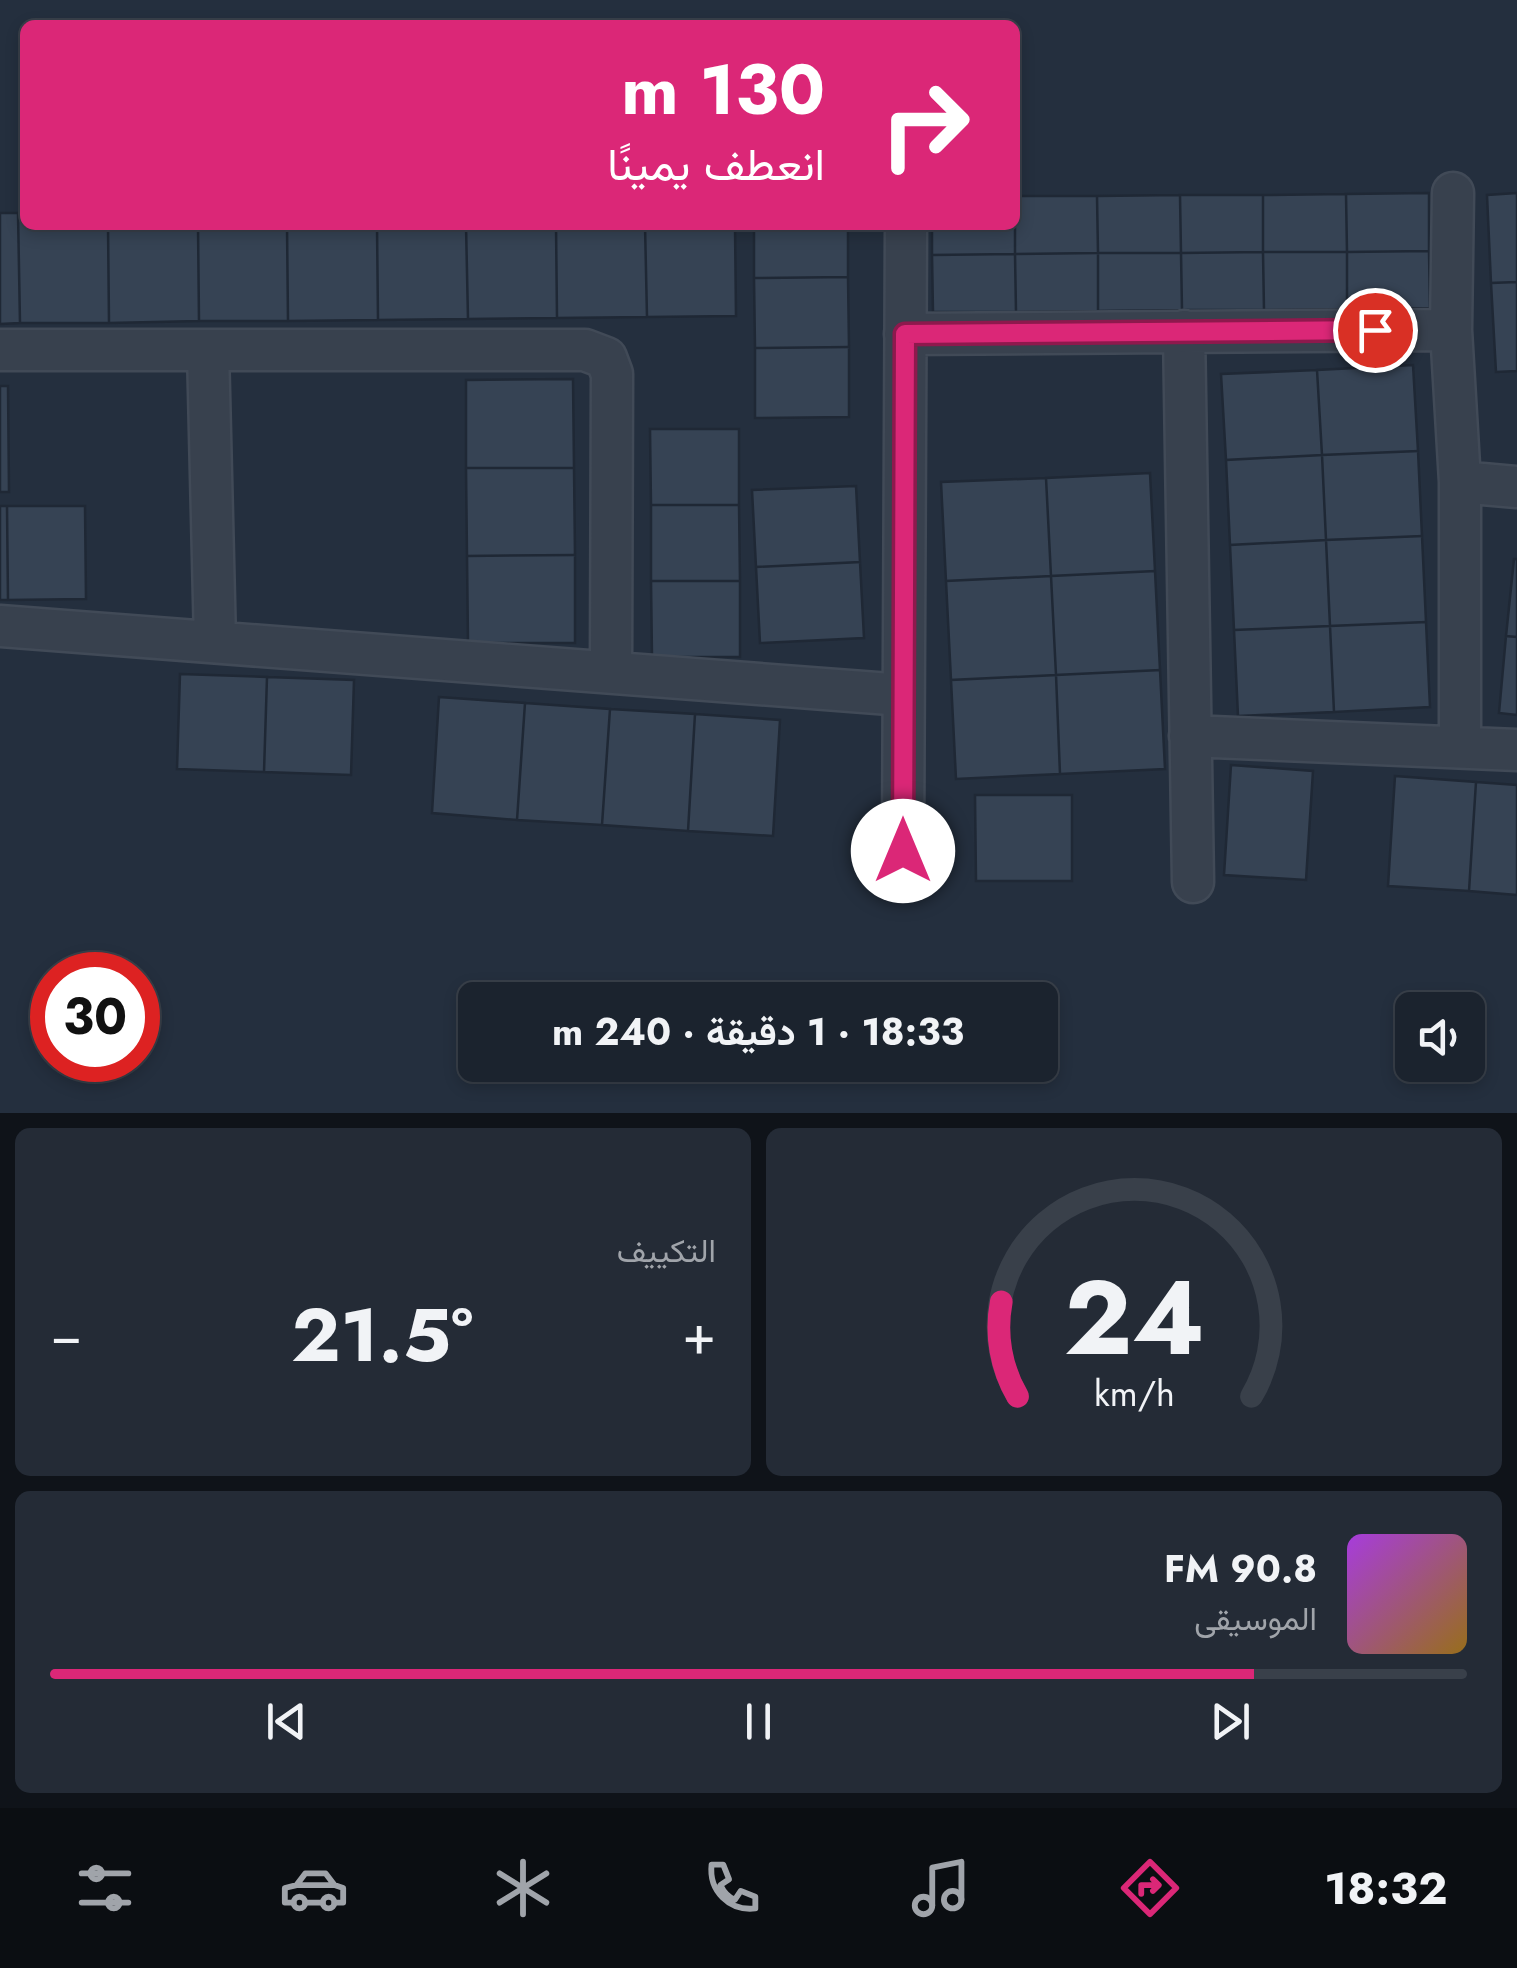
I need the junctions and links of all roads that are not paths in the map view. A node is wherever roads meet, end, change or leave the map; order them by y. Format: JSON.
{"nodes":[{"id":1,"x":1453,"y":193,"type":"dead end"},
{"id":2,"x":906,"y":230,"type":"edge"},
{"id":3,"x":1452,"y":330,"type":"junction"},
{"id":4,"x":1184,"y":331,"type":"junction"},
{"id":5,"x":905,"y":334,"type":"junction"},
{"id":6,"x":0,"y":350,"type":"edge"},
{"id":7,"x":208,"y":350,"type":"junction"},
{"id":8,"x":1460,"y":482,"type":"junction"},
{"id":9,"x":1517,"y":486,"type":"edge"},
{"id":10,"x":0,"y":626,"type":"edge"},
{"id":11,"x":215,"y":642,"type":"junction"},
{"id":12,"x":611,"y":672,"type":"junction"},
{"id":13,"x":903,"y":695,"type":"junction"},
{"id":14,"x":1190,"y":736,"type":"junction"},
{"id":15,"x":1460,"y":746,"type":"junction"},
{"id":16,"x":1517,"y":750,"type":"edge"},
{"id":17,"x":903,"y":851,"type":"dead end"},
{"id":18,"x":1192,"y":882,"type":"dead end"}],
"edges":[{"from":1,"to":3,"type":"street"},
{"from":2,"to":5,"type":"street"},
{"from":3,"to":4,"type":"street"},
{"from":3,"to":8,"type":"street"},
{"from":4,"to":5,"type":"street"},
{"from":4,"to":14,"type":"street"},
{"from":5,"to":13,"type":"street"},
{"from":6,"to":7,"type":"street"},
{"from":7,"to":11,"type":"street"},
{"from":7,"to":12,"type":"street"},
{"from":8,"to":9,"type":"street"},
{"from":8,"to":15,"type":"street"},
{"from":10,"to":11,"type":"street"},
{"from":11,"to":12,"type":"street"},
{"from":12,"to":13,"type":"street"},
{"from":13,"to":17,"type":"street"},
{"from":14,"to":15,"type":"street"},
{"from":14,"to":18,"type":"street"},
{"from":15,"to":16,"type":"street"}]}
